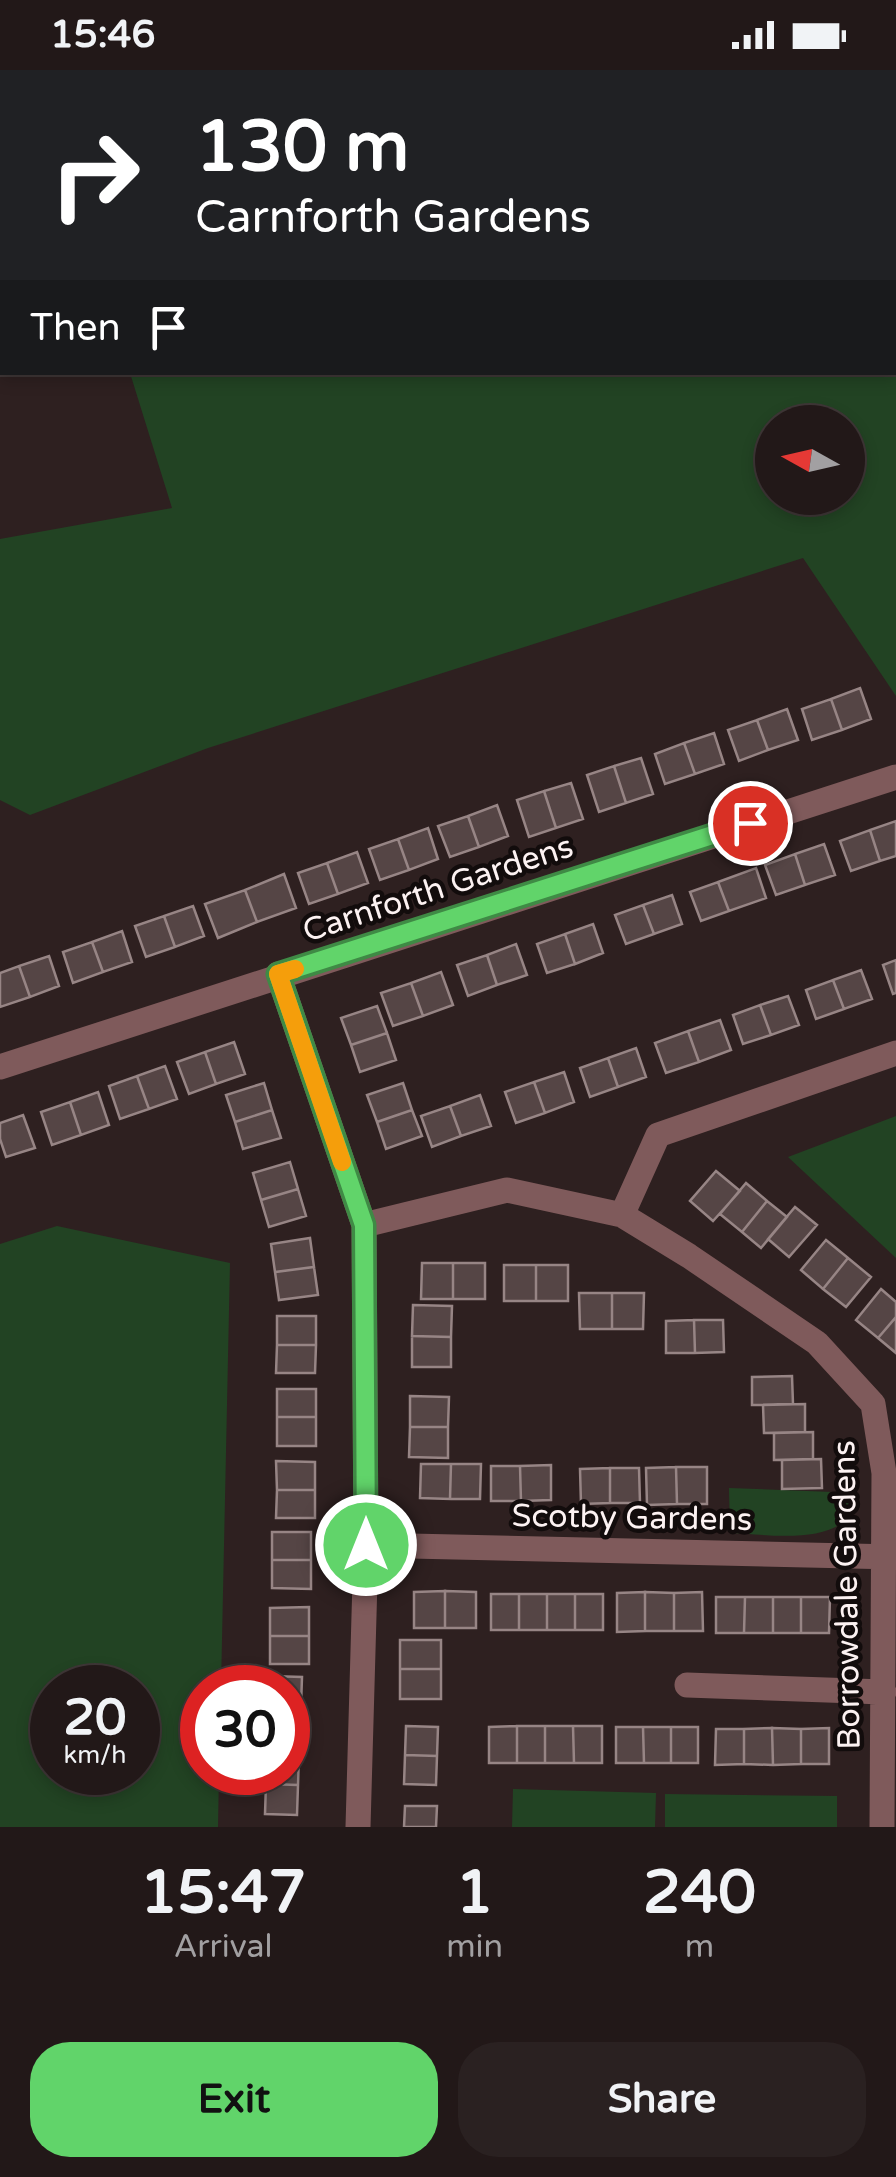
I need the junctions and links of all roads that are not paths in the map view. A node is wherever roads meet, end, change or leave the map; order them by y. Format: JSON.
{"nodes":[{"id":1,"x":896,"y":776,"type":"edge"},
{"id":2,"x":278,"y":974,"type":"junction"},
{"id":3,"x":896,"y":1053,"type":"edge"},
{"id":4,"x":0,"y":1067,"type":"edge"},
{"id":5,"x":622,"y":1216,"type":"junction"},
{"id":6,"x":364,"y":1225,"type":"junction"},
{"id":7,"x":366,"y":1545,"type":"junction"},
{"id":8,"x":890,"y":1557,"type":"edge"},
{"id":9,"x":687,"y":1685,"type":"dead end"},
{"id":10,"x":884,"y":1692,"type":"junction"},
{"id":11,"x":887,"y":1825,"type":"edge"},
{"id":12,"x":358,"y":1827,"type":"edge"}],
"edges":[{"from":1,"to":2,"type":"street","name":"Carnforth Gardens"},
{"from":2,"to":4,"type":"street","name":"Carnforth Gardens"},
{"from":2,"to":6,"type":"street"},
{"from":3,"to":5,"type":"street"},
{"from":5,"to":6,"type":"street","name":"Borrowdale Gardens"},
{"from":5,"to":8,"type":"street","name":"Borrowdale Gardens"},
{"from":6,"to":7,"type":"street"},
{"from":7,"to":8,"type":"street","name":"Scotby Gardens"},
{"from":7,"to":12,"type":"street"},
{"from":8,"to":10,"type":"street","name":"Borrowdale Gardens"},
{"from":9,"to":10,"type":"street"},
{"from":10,"to":11,"type":"street","name":"Borrowdale Gardens"}]}
